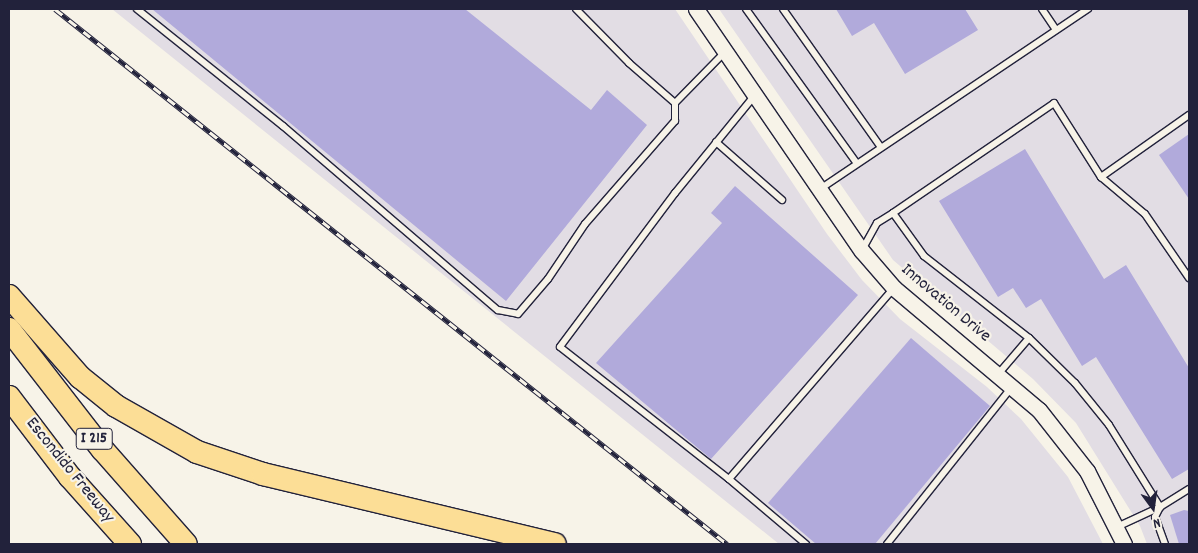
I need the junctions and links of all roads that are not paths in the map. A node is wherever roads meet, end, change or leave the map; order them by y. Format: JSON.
{"nodes":[{"id":1,"x":137,"y":9,"type":"edge"},
{"id":2,"x":576,"y":9,"type":"edge"},
{"id":3,"x":696,"y":9,"type":"edge"},
{"id":4,"x":746,"y":9,"type":"edge"},
{"id":5,"x":783,"y":9,"type":"edge"},
{"id":6,"x":1042,"y":9,"type":"edge"},
{"id":7,"x":1088,"y":9,"type":"edge"},
{"id":8,"x":1056,"y":30,"type":"junction"},
{"id":9,"x":725,"y":52,"type":"junction"},
{"id":10,"x":755,"y":95,"type":"junction"},
{"id":11,"x":675,"y":103,"type":"junction"},
{"id":12,"x":1189,"y":115,"type":"edge"},
{"id":13,"x":716,"y":142,"type":"junction"},
{"id":14,"x":880,"y":146,"type":"junction"},
{"id":15,"x":856,"y":162,"type":"junction"},
{"id":16,"x":1101,"y":176,"type":"junction"},
{"id":17,"x":819,"y":190,"type":"junction"},
{"id":18,"x":782,"y":200,"type":"dead end"},
{"id":19,"x":893,"y":213,"type":"junction"},
{"id":20,"x":862,"y":251,"type":"junction"},
{"id":21,"x":1189,"y":278,"type":"edge"},
{"id":22,"x":894,"y":288,"type":"junction"},
{"id":23,"x":9,"y":296,"type":"edge"},
{"id":24,"x":9,"y":329,"type":"edge"},
{"id":25,"x":1029,"y":338,"type":"junction"},
{"id":26,"x":999,"y":373,"type":"junction"},
{"id":27,"x":1013,"y":386,"type":"junction"},
{"id":28,"x":9,"y":397,"type":"edge"},
{"id":29,"x":729,"y":479,"type":"junction"},
{"id":30,"x":1189,"y":489,"type":"edge"},
{"id":31,"x":1160,"y":507,"type":"junction"},
{"id":32,"x":1117,"y":527,"type":"junction"},
{"id":33,"x":130,"y":544,"type":"edge"},
{"id":34,"x":186,"y":544,"type":"edge"},
{"id":35,"x":555,"y":544,"type":"edge"},
{"id":36,"x":806,"y":544,"type":"edge"},
{"id":37,"x":887,"y":544,"type":"edge"},
{"id":38,"x":1124,"y":544,"type":"edge"},
{"id":39,"x":1165,"y":544,"type":"edge"}],
"edges":[{"from":1,"to":11,"type":"lane"},
{"from":2,"to":11,"type":"lane"},
{"from":3,"to":9,"type":"street","name":"Innovation Drive"},
{"from":4,"to":15,"type":"lane"},
{"from":5,"to":14,"type":"lane"},
{"from":6,"to":8,"type":"lane"},
{"from":7,"to":8,"type":"lane"},
{"from":8,"to":14,"type":"lane"},
{"from":9,"to":10,"type":"street","name":"Innovation Drive"},
{"from":9,"to":11,"type":"lane"},
{"from":10,"to":13,"type":"lane"},
{"from":10,"to":17,"type":"street","name":"Innovation Drive"},
{"from":12,"to":16,"type":"lane"},
{"from":13,"to":18,"type":"lane"},
{"from":13,"to":29,"type":"lane"},
{"from":14,"to":15,"type":"lane"},
{"from":15,"to":17,"type":"lane"},
{"from":16,"to":19,"type":"lane"},
{"from":16,"to":21,"type":"lane"},
{"from":17,"to":20,"type":"street","name":"Innovation Drive"},
{"from":19,"to":20,"type":"lane"},
{"from":19,"to":25,"type":"lane"},
{"from":20,"to":22,"type":"street","name":"Innovation Drive"},
{"from":22,"to":26,"type":"street","name":"Innovation Drive"},
{"from":22,"to":29,"type":"lane"},
{"from":23,"to":35,"type":"highway"},
{"from":24,"to":34,"type":"highway","number":"I 215"},
{"from":25,"to":26,"type":"lane"},
{"from":25,"to":31,"type":"lane"},
{"from":26,"to":27,"type":"street","name":"Innovation Drive"},
{"from":27,"to":32,"type":"street","name":"Innovation Drive"},
{"from":27,"to":37,"type":"lane"},
{"from":28,"to":33,"type":"highway","name":"Escondido Freeway","number":"I 215"},
{"from":29,"to":36,"type":"lane"},
{"from":30,"to":31,"type":"lane"},
{"from":31,"to":32,"type":"lane"},
{"from":31,"to":39,"type":"lane"},
{"from":32,"to":38,"type":"street","name":"Innovation Drive"}]}
